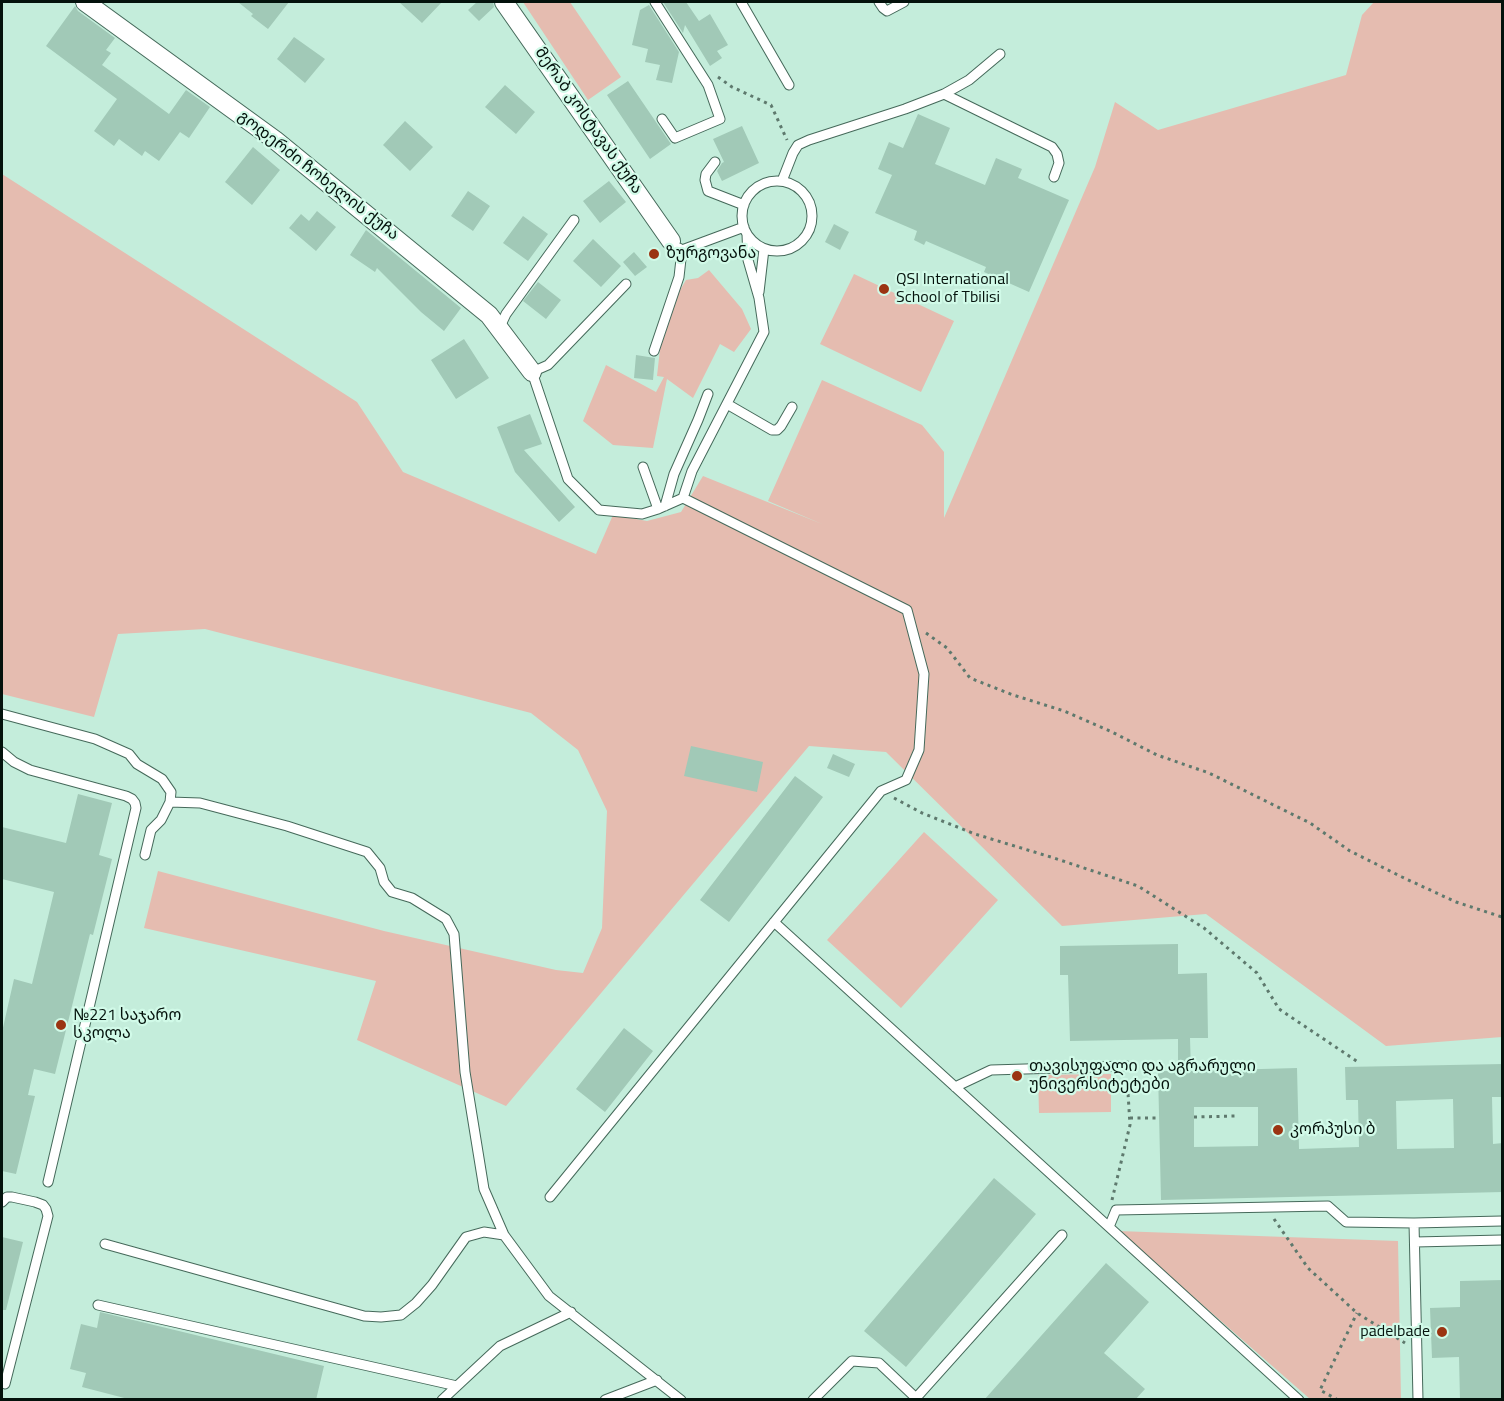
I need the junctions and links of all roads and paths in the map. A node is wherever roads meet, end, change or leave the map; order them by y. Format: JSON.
{"nodes":[{"id":1,"x":85,"y":2,"type":"edge"},
{"id":2,"x":504,"y":2,"type":"edge"},
{"id":3,"x":655,"y":2,"type":"edge"},
{"id":4,"x":741,"y":2,"type":"edge"},
{"id":5,"x":879,"y":2,"type":"edge"},
{"id":6,"x":904,"y":2,"type":"edge"},
{"id":7,"x":1000,"y":54,"type":"dead end"},
{"id":8,"x":699,"y":70,"type":"junction"},
{"id":9,"x":789,"y":85,"type":"dead end"},
{"id":10,"x":944,"y":94,"type":"junction"},
{"id":11,"x":662,"y":119,"type":"dead end"},
{"id":12,"x":798,"y":145,"type":"junction"},
{"id":13,"x":715,"y":162,"type":"dead end"},
{"id":14,"x":1054,"y":177,"type":"dead end"},
{"id":15,"x":782,"y":181,"type":"junction"},
{"id":16,"x":744,"y":205,"type":"junction"},
{"id":17,"x":574,"y":219,"type":"dead end"},
{"id":18,"x":745,"y":231,"type":"junction"},
{"id":19,"x":676,"y":246,"type":"junction"},
{"id":20,"x":764,"y":249,"type":"junction"},
{"id":21,"x":626,"y":284,"type":"dead end"},
{"id":22,"x":759,"y":298,"type":"junction"},
{"id":23,"x":499,"y":329,"type":"junction"},
{"id":24,"x":654,"y":351,"type":"dead end"},
{"id":25,"x":532,"y":372,"type":"junction"},
{"id":26,"x":708,"y":394,"type":"dead end"},
{"id":27,"x":727,"y":404,"type":"junction"},
{"id":28,"x":792,"y":407,"type":"dead end"},
{"id":29,"x":643,"y":467,"type":"dead end"},
{"id":30,"x":682,"y":498,"type":"junction"},
{"id":31,"x":662,"y":508,"type":"junction"},
{"id":32,"x":908,"y":610,"type":"junction"},
{"id":33,"x":2,"y":714,"type":"edge"},
{"id":34,"x":2,"y":752,"type":"edge"},
{"id":35,"x":881,"y":791,"type":"junction"},
{"id":36,"x":170,"y":802,"type":"junction"},
{"id":37,"x":145,"y":855,"type":"dead end"},
{"id":38,"x":1503,"y":917,"type":"edge"},
{"id":39,"x":774,"y":922,"type":"junction"},
{"id":40,"x":1358,"y":1062,"type":"dead end"},
{"id":41,"x":1127,"y":1066,"type":"joint"},
{"id":42,"x":955,"y":1087,"type":"junction"},
{"id":43,"x":1236,"y":1116,"type":"dead end"},
{"id":44,"x":1194,"y":1117,"type":"dead end"},
{"id":45,"x":1130,"y":1118,"type":"junction"},
{"id":46,"x":1160,"y":1118,"type":"dead end"},
{"id":47,"x":48,"y":1182,"type":"dead end"},
{"id":48,"x":550,"y":1197,"type":"dead end"},
{"id":49,"x":2,"y":1202,"type":"edge"},
{"id":50,"x":1266,"y":1207,"type":"junction"},
{"id":51,"x":1503,"y":1221,"type":"edge"},
{"id":52,"x":1438,"y":1222,"type":"junction"},
{"id":53,"x":1414,"y":1223,"type":"junction"},
{"id":54,"x":1109,"y":1227,"type":"junction"},
{"id":55,"x":504,"y":1235,"type":"junction"},
{"id":56,"x":1062,"y":1235,"type":"dead end"},
{"id":57,"x":1503,"y":1240,"type":"edge"},
{"id":58,"x":1415,"y":1242,"type":"junction"},
{"id":59,"x":1439,"y":1242,"type":"junction"},
{"id":60,"x":105,"y":1244,"type":"dead end"},
{"id":61,"x":98,"y":1305,"type":"dead end"},
{"id":62,"x":571,"y":1312,"type":"junction"},
{"id":63,"x":1357,"y":1313,"type":"junction"},
{"id":64,"x":1416,"y":1350,"type":"junction"},
{"id":65,"x":657,"y":1380,"type":"junction"},
{"id":66,"x":5,"y":1384,"type":"dead end"},
{"id":67,"x":457,"y":1386,"type":"junction"},
{"id":68,"x":917,"y":1399,"type":"edge"},
{"id":69,"x":442,"y":1400,"type":"edge"},
{"id":70,"x":605,"y":1400,"type":"edge"},
{"id":71,"x":681,"y":1400,"type":"edge"},
{"id":72,"x":813,"y":1400,"type":"edge"},
{"id":73,"x":1299,"y":1400,"type":"edge"},
{"id":74,"x":1338,"y":1400,"type":"edge"},
{"id":75,"x":1418,"y":1400,"type":"edge"}],
"edges":[{"from":1,"to":23,"type":"street","name":"გოდერძი ჩოხელის ქუჩა"},
{"from":2,"to":19,"type":"street","name":"მერაბ კოსტავას ქუჩა"},
{"from":3,"to":8,"type":"lane"},
{"from":4,"to":9,"type":"lane"},
{"from":5,"to":6,"type":"lane"},
{"from":7,"to":10,"type":"lane"},
{"from":8,"to":11,"type":"lane"},
{"from":8,"to":12,"type":"path"},
{"from":10,"to":12,"type":"lane"},
{"from":10,"to":14,"type":"lane"},
{"from":12,"to":15,"type":"lane"},
{"from":13,"to":16,"type":"lane"},
{"from":15,"to":16,"type":"lane"},
{"from":15,"to":20,"type":"lane"},
{"from":16,"to":18,"type":"lane"},
{"from":17,"to":23,"type":"lane"},
{"from":18,"to":19,"type":"lane"},
{"from":18,"to":20,"type":"lane"},
{"from":18,"to":22,"type":"lane"},
{"from":19,"to":24,"type":"lane"},
{"from":20,"to":22,"type":"lane"},
{"from":21,"to":25,"type":"lane"},
{"from":22,"to":27,"type":"lane"},
{"from":23,"to":25,"type":"street","name":"გოდერძი ჩოხელის ქუჩა"},
{"from":25,"to":31,"type":"lane"},
{"from":26,"to":31,"type":"lane"},
{"from":27,"to":28,"type":"lane"},
{"from":27,"to":30,"type":"lane"},
{"from":29,"to":31,"type":"lane"},
{"from":30,"to":31,"type":"lane"},
{"from":30,"to":32,"type":"lane"},
{"from":32,"to":35,"type":"lane"},
{"from":32,"to":38,"type":"path"},
{"from":33,"to":36,"type":"lane"},
{"from":34,"to":47,"type":"lane"},
{"from":35,"to":39,"type":"lane"},
{"from":35,"to":40,"type":"path"},
{"from":36,"to":37,"type":"lane"},
{"from":36,"to":55,"type":"lane"},
{"from":39,"to":42,"type":"lane"},
{"from":39,"to":48,"type":"lane"},
{"from":41,"to":42,"type":"lane"},
{"from":41,"to":45,"type":"path"},
{"from":42,"to":54,"type":"lane"},
{"from":43,"to":44,"type":"path"},
{"from":45,"to":46,"type":"path"},
{"from":45,"to":54,"type":"path"},
{"from":49,"to":66,"type":"lane"},
{"from":50,"to":53,"type":"lane"},
{"from":50,"to":54,"type":"lane"},
{"from":50,"to":63,"type":"path"},
{"from":51,"to":52,"type":"lane"},
{"from":52,"to":53,"type":"lane"},
{"from":52,"to":59,"type":"lane"},
{"from":53,"to":58,"type":"lane"},
{"from":54,"to":73,"type":"lane"},
{"from":55,"to":60,"type":"lane"},
{"from":55,"to":62,"type":"lane"},
{"from":56,"to":68,"type":"lane"},
{"from":57,"to":59,"type":"lane"},
{"from":58,"to":59,"type":"lane"},
{"from":58,"to":64,"type":"lane"},
{"from":61,"to":67,"type":"lane"},
{"from":62,"to":65,"type":"lane"},
{"from":62,"to":67,"type":"lane"},
{"from":63,"to":64,"type":"path"},
{"from":63,"to":74,"type":"path"},
{"from":64,"to":75,"type":"lane"},
{"from":65,"to":70,"type":"lane"},
{"from":65,"to":71,"type":"lane"},
{"from":67,"to":69,"type":"lane"},
{"from":68,"to":72,"type":"lane"}]}
